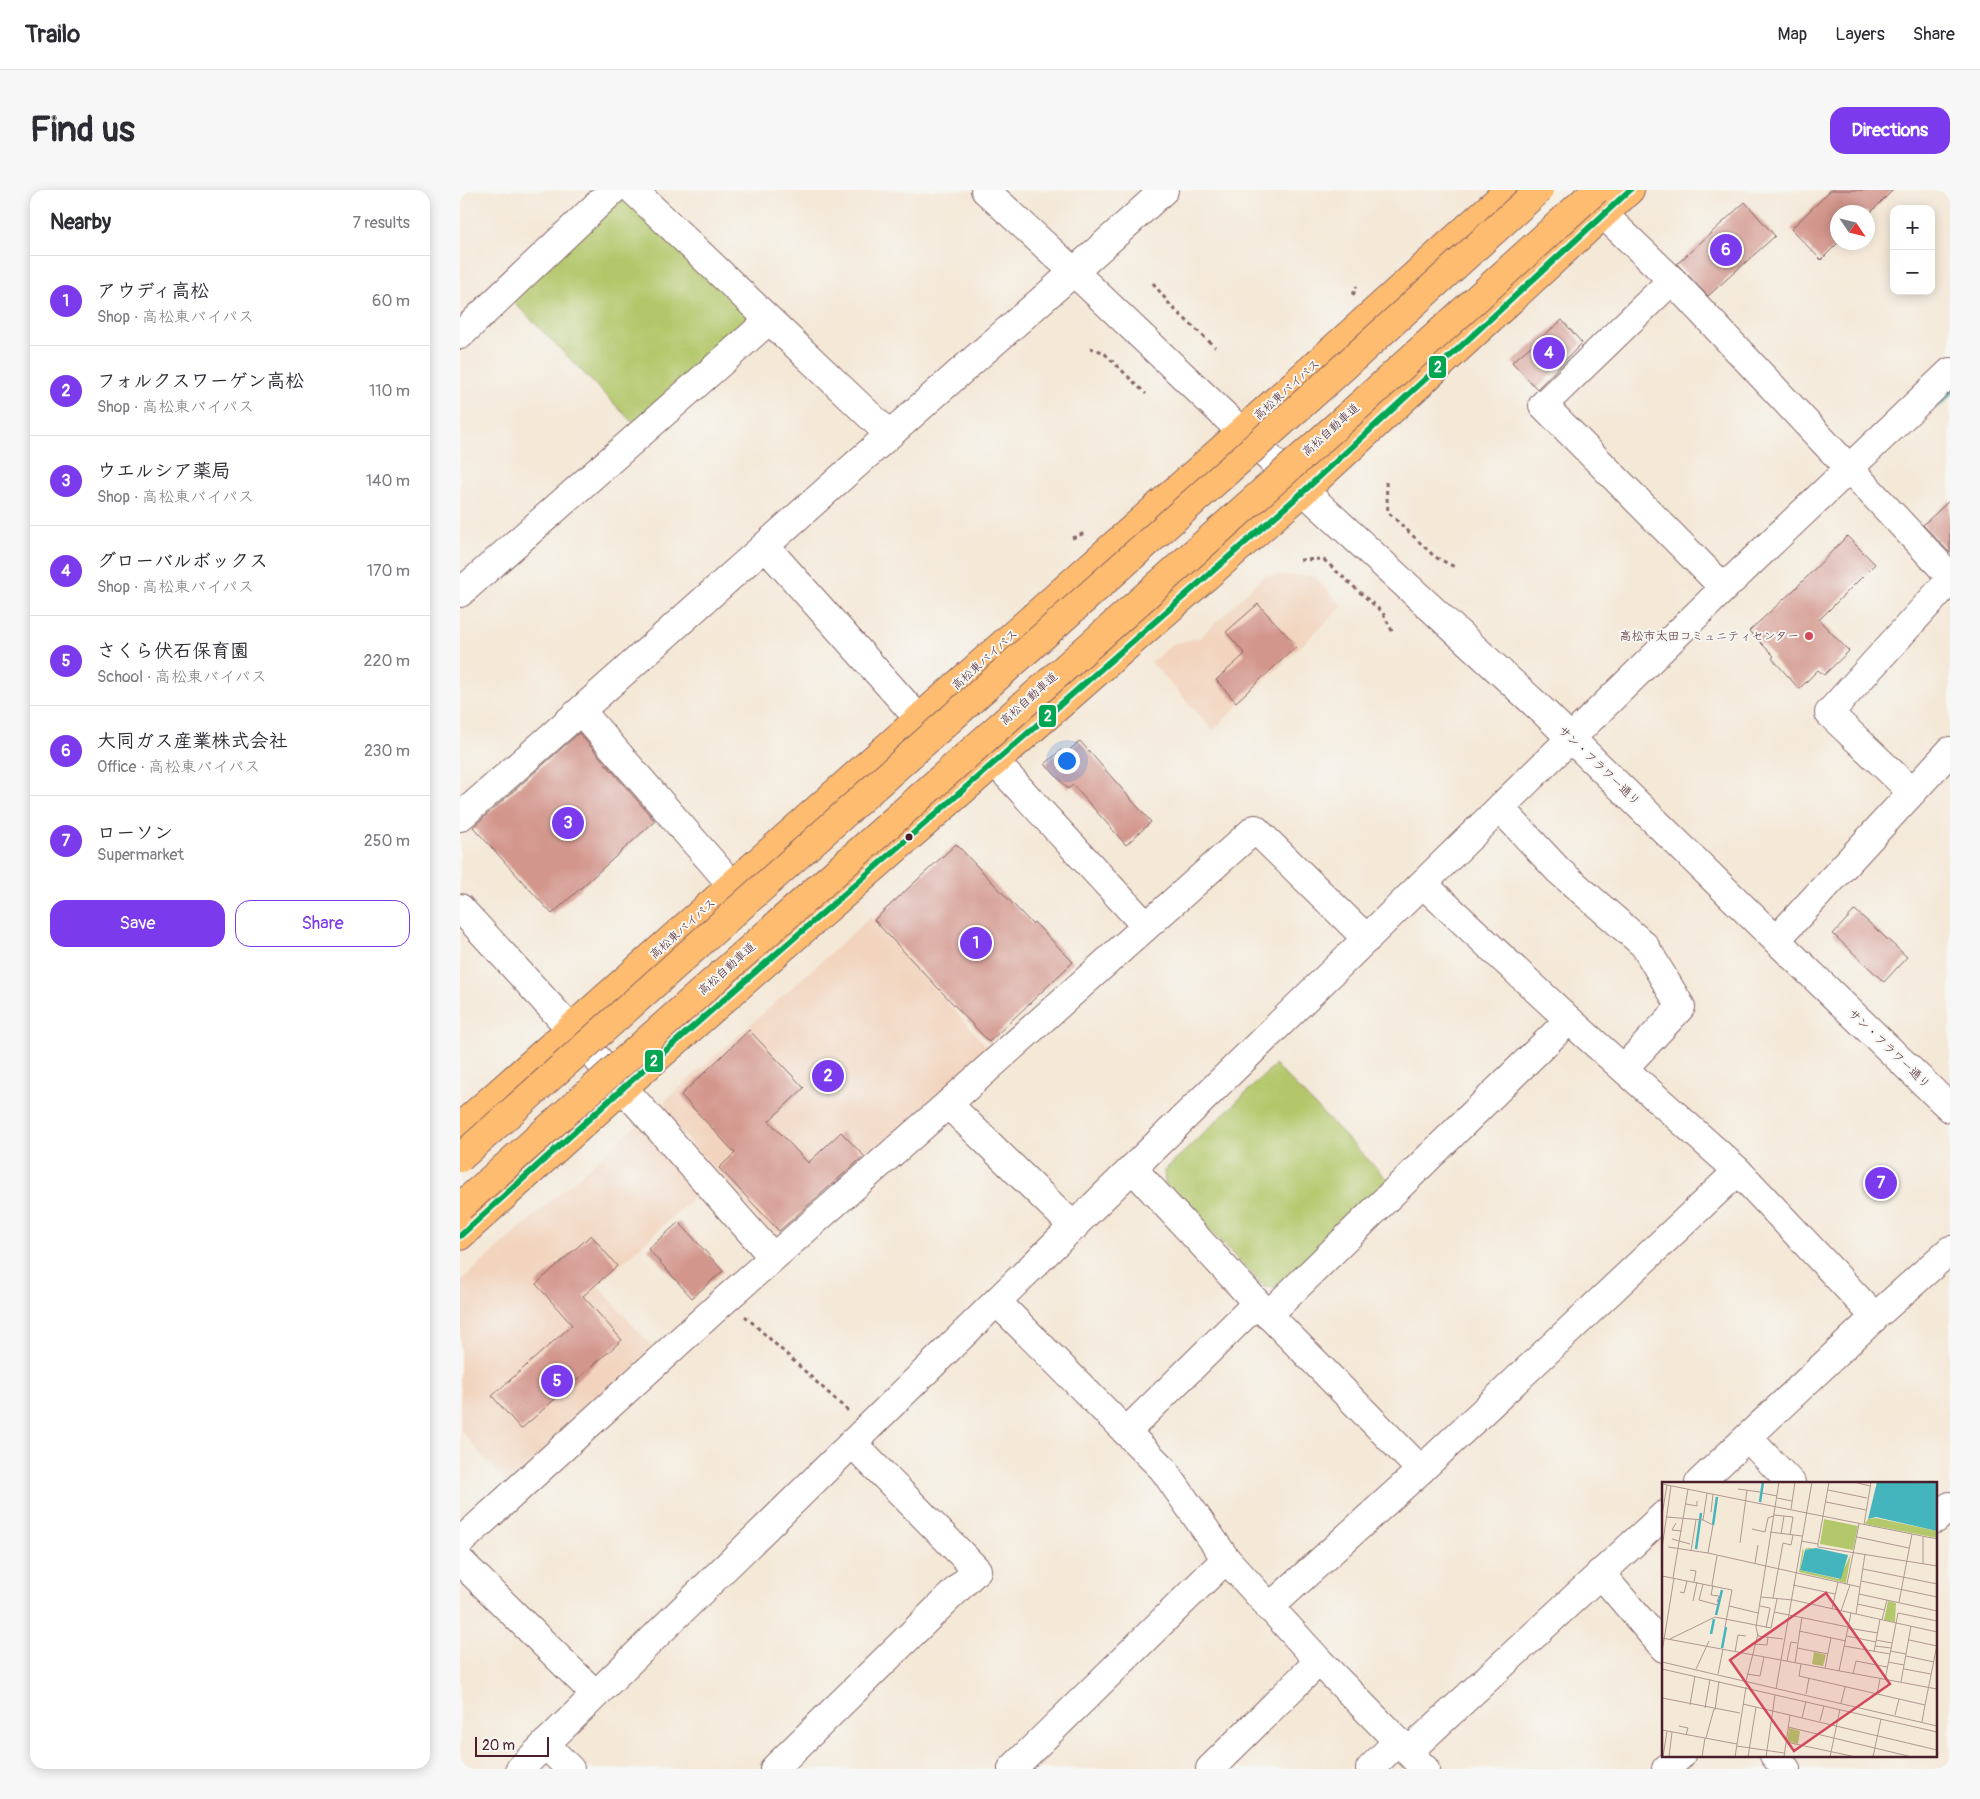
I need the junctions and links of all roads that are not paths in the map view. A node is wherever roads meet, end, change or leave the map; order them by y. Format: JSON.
{"nodes":[{"id":1,"x":613,"y":190,"type":"edge"},
{"id":2,"x":633,"y":190,"type":"edge"},
{"id":3,"x":985,"y":190,"type":"edge"},
{"id":4,"x":1164,"y":190,"type":"edge"},
{"id":5,"x":1509,"y":190,"type":"edge"},
{"id":6,"x":1539,"y":190,"type":"edge"},
{"id":7,"x":1630,"y":190,"type":"edge"},
{"id":8,"x":1600,"y":202,"type":"edge"},
{"id":9,"x":1074,"y":272,"type":"junction"},
{"id":10,"x":1672,"y":280,"type":"junction"},
{"id":11,"x":768,"y":321,"type":"junction"},
{"id":12,"x":460,"y":335,"type":"edge"},
{"id":13,"x":1950,"y":372,"type":"edge"},
{"id":14,"x":1242,"y":431,"type":"junction"},
{"id":15,"x":889,"y":434,"type":"junction"},
{"id":16,"x":1849,"y":468,"type":"junction"},
{"id":17,"x":1304,"y":491,"type":"junction"},
{"id":18,"x":765,"y":546,"type":"junction"},
{"id":19,"x":1950,"y":576,"type":"edge"},
{"id":20,"x":1950,"y":580,"type":"edge"},
{"id":21,"x":1724,"y":588,"type":"junction"},
{"id":22,"x":460,"y":593,"type":"edge"},
{"id":23,"x":581,"y":711,"type":"junction"},
{"id":24,"x":918,"y":719,"type":"junction"},
{"id":25,"x":1572,"y":738,"type":"junction"},
{"id":26,"x":1950,"y":751,"type":"edge"},
{"id":27,"x":996,"y":763,"type":"junction"},
{"id":28,"x":1912,"y":792,"type":"junction"},
{"id":29,"x":1500,"y":808,"type":"junction"},
{"id":30,"x":460,"y":817,"type":"edge"},
{"id":31,"x":1423,"y":884,"type":"junction"},
{"id":32,"x":732,"y":885,"type":"junction"},
{"id":33,"x":460,"y":908,"type":"edge"},
{"id":34,"x":1146,"y":926,"type":"junction"},
{"id":35,"x":1368,"y":939,"type":"junction"},
{"id":36,"x":1776,"y":940,"type":"junction"},
{"id":37,"x":1570,"y":1020,"type":"junction"},
{"id":38,"x":570,"y":1028,"type":"junction"},
{"id":39,"x":1624,"y":1068,"type":"junction"},
{"id":40,"x":623,"y":1088,"type":"junction"},
{"id":41,"x":948,"y":1104,"type":"junction"},
{"id":42,"x":1950,"y":1108,"type":"edge"},
{"id":43,"x":460,"y":1127,"type":"edge"},
{"id":44,"x":460,"y":1158,"type":"edge"},
{"id":45,"x":1133,"y":1169,"type":"junction"},
{"id":46,"x":1738,"y":1171,"type":"junction"},
{"id":47,"x":460,"y":1206,"type":"edge"},
{"id":48,"x":1074,"y":1227,"type":"junction"},
{"id":49,"x":460,"y":1236,"type":"edge"},
{"id":50,"x":1950,"y":1250,"type":"edge"},
{"id":51,"x":774,"y":1257,"type":"junction"},
{"id":52,"x":997,"y":1302,"type":"junction"},
{"id":53,"x":1262,"y":1309,"type":"junction"},
{"id":54,"x":1875,"y":1317,"type":"junction"},
{"id":55,"x":1126,"y":1432,"type":"junction"},
{"id":56,"x":860,"y":1436,"type":"junction"},
{"id":57,"x":1748,"y":1438,"type":"junction"},
{"id":58,"x":1421,"y":1470,"type":"junction"},
{"id":59,"x":1700,"y":1482,"type":"edge"},
{"id":60,"x":1790,"y":1482,"type":"edge"},
{"id":61,"x":1950,"y":1506,"type":"edge"},
{"id":62,"x":1662,"y":1517,"type":"edge"},
{"id":63,"x":1938,"y":1517,"type":"edge"},
{"id":64,"x":460,"y":1542,"type":"edge"},
{"id":65,"x":1226,"y":1559,"type":"junction"},
{"id":66,"x":460,"y":1561,"type":"edge"},
{"id":67,"x":1600,"y":1574,"type":"junction"},
{"id":68,"x":1269,"y":1608,"type":"junction"},
{"id":69,"x":1662,"y":1646,"type":"edge"},
{"id":70,"x":1319,"y":1661,"type":"junction"},
{"id":71,"x":595,"y":1694,"type":"junction"},
{"id":72,"x":545,"y":1744,"type":"junction"},
{"id":73,"x":1411,"y":1754,"type":"edge"},
{"id":74,"x":1680,"y":1756,"type":"edge"},
{"id":75,"x":1775,"y":1756,"type":"edge"},
{"id":76,"x":520,"y":1769,"type":"edge"},
{"id":77,"x":570,"y":1769,"type":"edge"},
{"id":78,"x":774,"y":1769,"type":"edge"},
{"id":79,"x":1012,"y":1769,"type":"edge"},
{"id":80,"x":1210,"y":1769,"type":"edge"},
{"id":81,"x":1370,"y":1769,"type":"edge"},
{"id":82,"x":1666,"y":1769,"type":"edge"},
{"id":83,"x":1786,"y":1769,"type":"edge"}],
"edges":[{"from":1,"to":12,"type":"street"},
{"from":2,"to":11,"type":"street"},
{"from":3,"to":9,"type":"street","name":"サン・フラワー通り"},
{"from":4,"to":9,"type":"street"},
{"from":5,"to":14,"type":"highway","name":"高松東バイパス"},
{"from":6,"to":44,"type":"highway","bridge":true},
{"from":7,"to":8,"type":"highway"},
{"from":8,"to":10,"type":"street"},
{"from":8,"to":17,"type":"highway"},
{"from":8,"to":47,"type":"highway","name":"高松自動車道","bridge":true},
{"from":9,"to":14,"type":"street","name":"サン・フラワー通り"},
{"from":9,"to":15,"type":"street"},
{"from":10,"to":16,"type":"street"},
{"from":10,"to":21,"type":"street"},
{"from":11,"to":15,"type":"street"},
{"from":11,"to":22,"type":"street"},
{"from":13,"to":16,"type":"street"},
{"from":14,"to":17,"type":"street","name":"サン・フラワー通り"},
{"from":14,"to":24,"type":"highway","name":"高松東バイパス"},
{"from":15,"to":18,"type":"street"},
{"from":16,"to":19,"type":"street"},
{"from":16,"to":21,"type":"street"},
{"from":17,"to":25,"type":"street","name":"サン・フラワー通り"},
{"from":17,"to":27,"type":"highway"},
{"from":18,"to":23,"type":"street"},
{"from":18,"to":24,"type":"street"},
{"from":20,"to":28,"type":"street"},
{"from":21,"to":25,"type":"street"},
{"from":23,"to":30,"type":"street"},
{"from":23,"to":32,"type":"street"},
{"from":24,"to":32,"type":"highway","name":"高松東バイパス"},
{"from":25,"to":29,"type":"street"},
{"from":25,"to":36,"type":"street","name":"サン・フラワー通り"},
{"from":26,"to":28,"type":"street"},
{"from":27,"to":34,"type":"street"},
{"from":27,"to":40,"type":"highway"},
{"from":28,"to":36,"type":"street"},
{"from":29,"to":31,"type":"street"},
{"from":29,"to":39,"type":"street"},
{"from":31,"to":35,"type":"street"},
{"from":31,"to":37,"type":"street"},
{"from":32,"to":38,"type":"highway","name":"高松東バイパス"},
{"from":33,"to":38,"type":"street"},
{"from":34,"to":35,"type":"street"},
{"from":34,"to":41,"type":"street"},
{"from":35,"to":45,"type":"street"},
{"from":36,"to":42,"type":"street","name":"サン・フラワー通り"},
{"from":37,"to":39,"type":"street"},
{"from":37,"to":53,"type":"street"},
{"from":38,"to":40,"type":"street"},
{"from":38,"to":43,"type":"highway","name":"高松東バイパス"},
{"from":39,"to":46,"type":"street"},
{"from":40,"to":49,"type":"highway"},
{"from":40,"to":51,"type":"street"},
{"from":41,"to":48,"type":"street"},
{"from":41,"to":51,"type":"street"},
{"from":45,"to":48,"type":"street"},
{"from":45,"to":53,"type":"street"},
{"from":46,"to":54,"type":"street"},
{"from":46,"to":58,"type":"street"},
{"from":48,"to":52,"type":"street"},
{"from":50,"to":54,"type":"street"},
{"from":51,"to":64,"type":"street"},
{"from":52,"to":55,"type":"street"},
{"from":52,"to":56,"type":"street"},
{"from":53,"to":55,"type":"street"},
{"from":53,"to":58,"type":"street"},
{"from":54,"to":57,"type":"street"},
{"from":55,"to":65,"type":"street"},
{"from":56,"to":71,"type":"street"},
{"from":56,"to":78,"type":"street"},
{"from":57,"to":59,"type":"street"},
{"from":57,"to":60,"type":"street"},
{"from":58,"to":68,"type":"street"},
{"from":61,"to":63,"type":"street"},
{"from":62,"to":67,"type":"street"},
{"from":65,"to":68,"type":"street"},
{"from":65,"to":79,"type":"street"},
{"from":66,"to":71,"type":"street"},
{"from":67,"to":69,"type":"street"},
{"from":67,"to":73,"type":"street"},
{"from":68,"to":70,"type":"street"},
{"from":70,"to":73,"type":"street"},
{"from":70,"to":80,"type":"street"},
{"from":71,"to":72,"type":"street"},
{"from":72,"to":76,"type":"street"},
{"from":72,"to":77,"type":"street"},
{"from":73,"to":81,"type":"street"},
{"from":74,"to":82,"type":"street"},
{"from":75,"to":83,"type":"street"}]}
